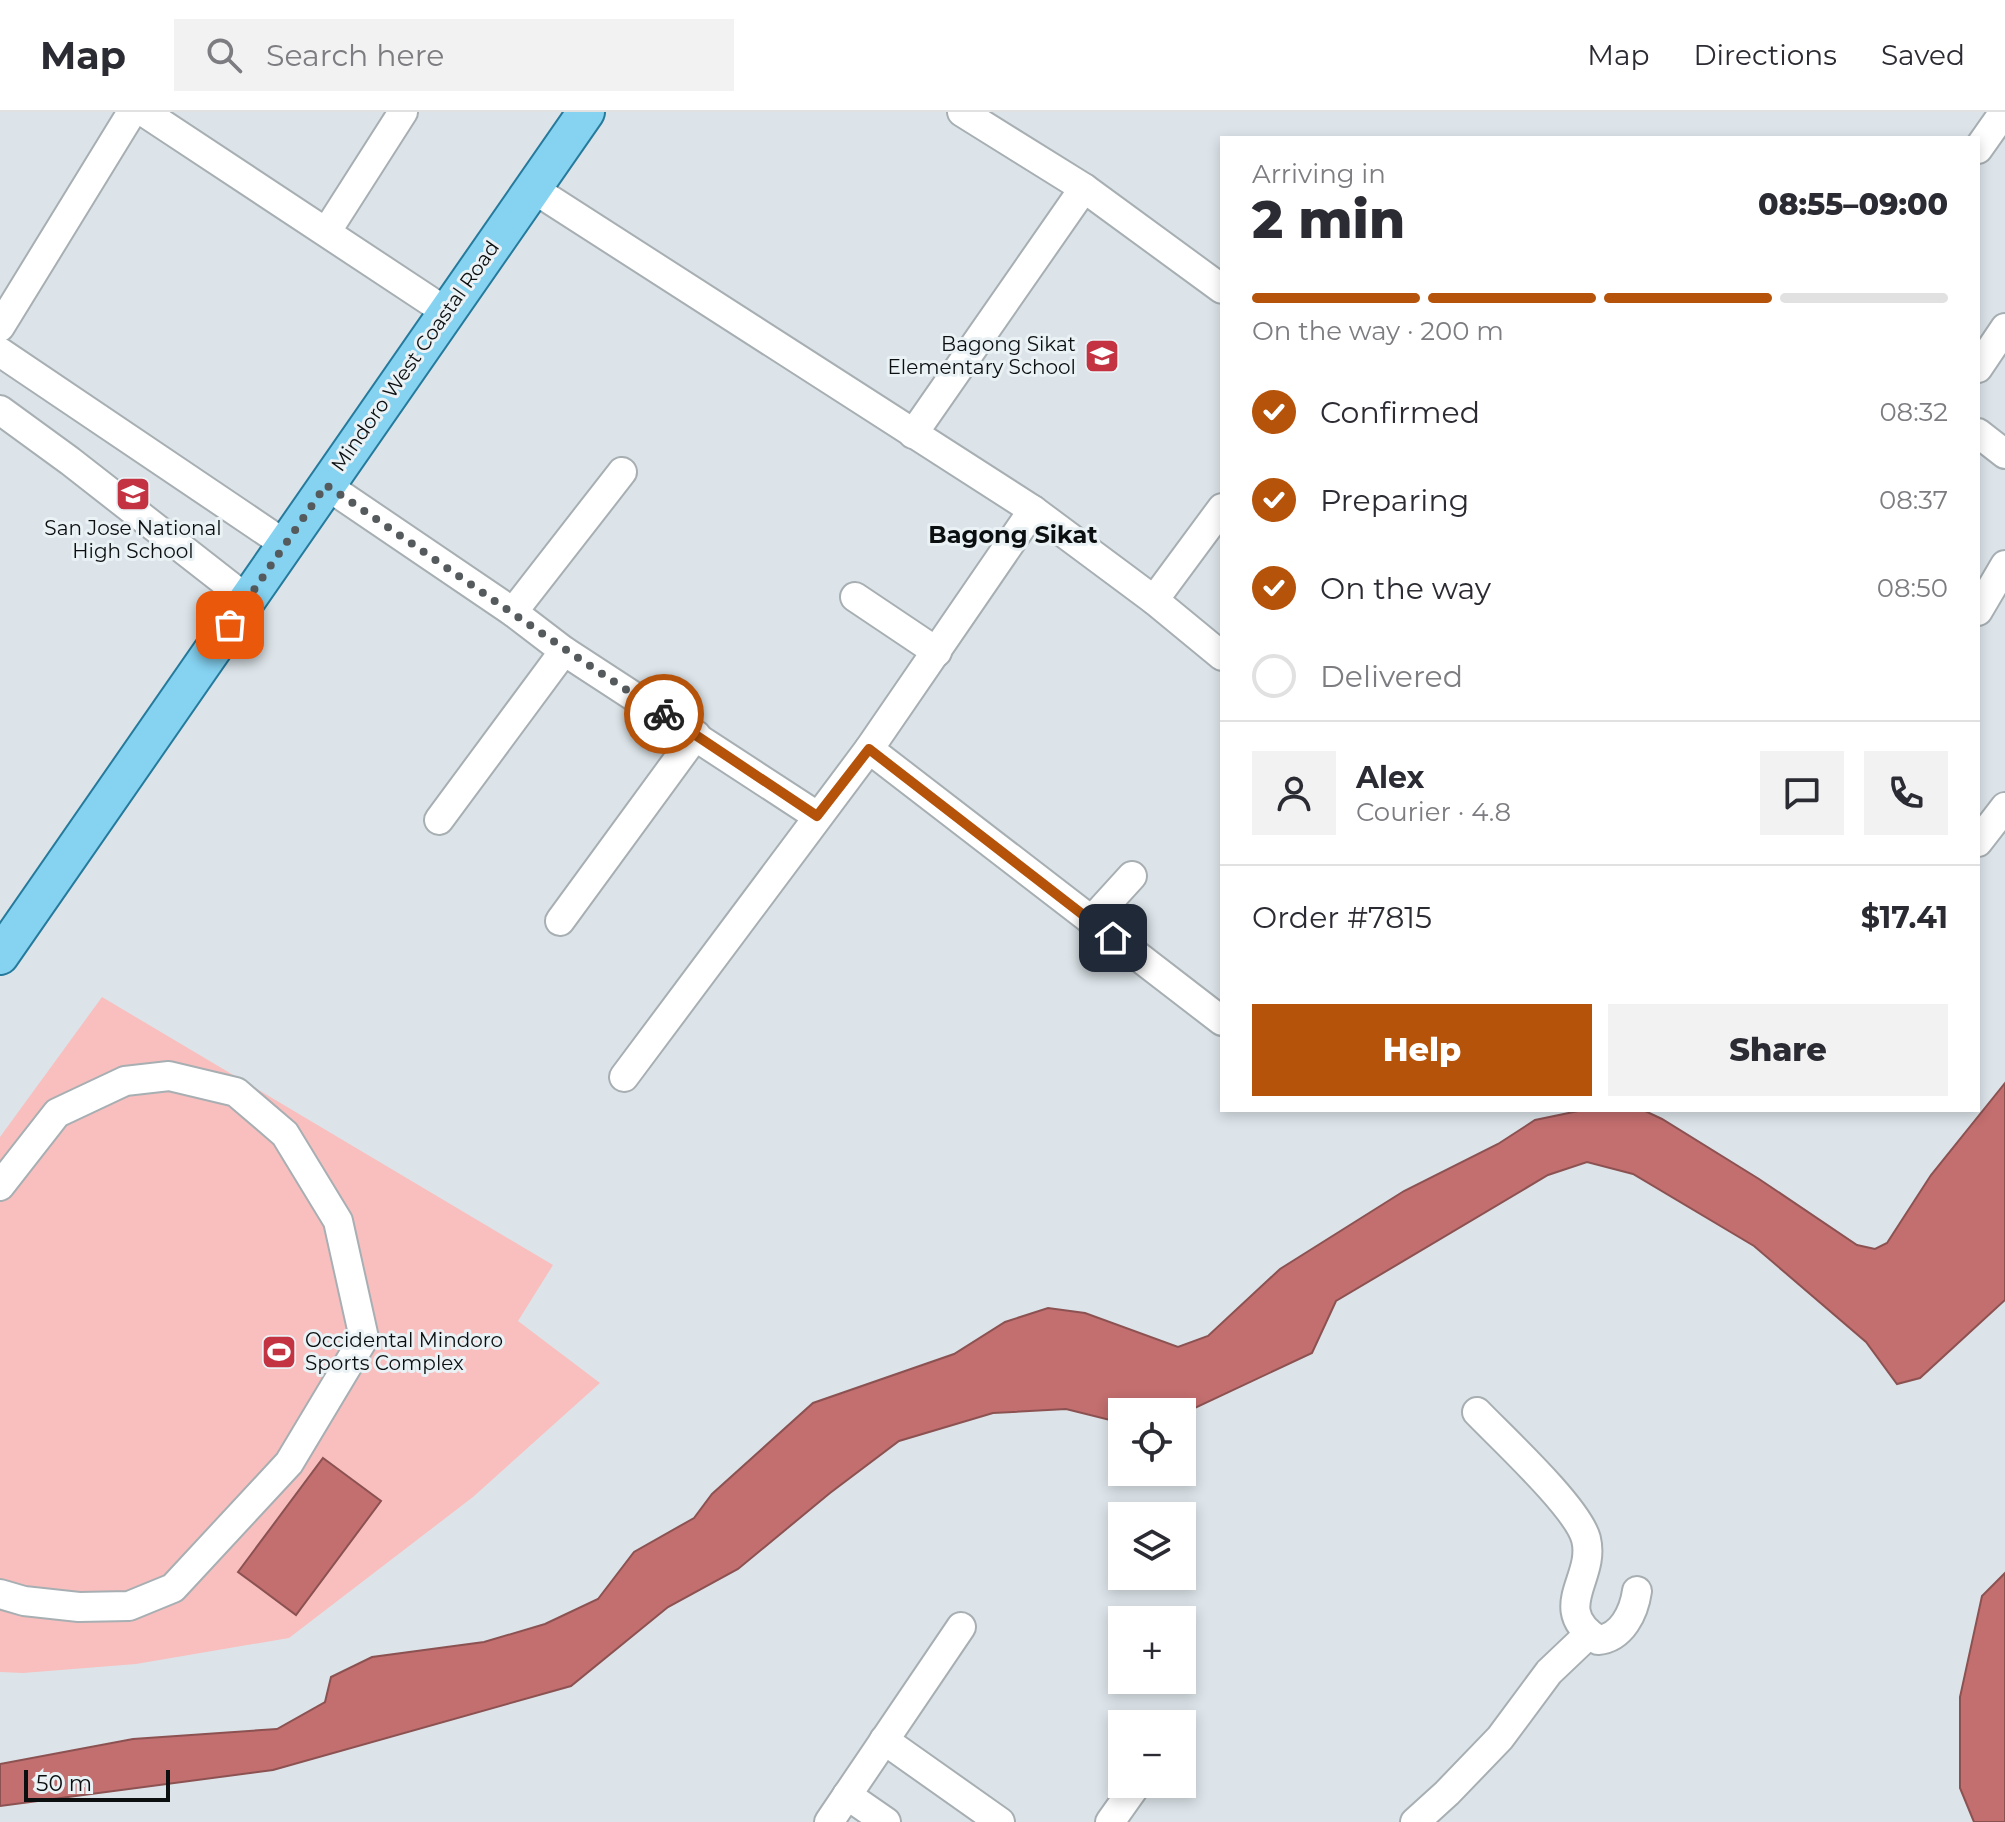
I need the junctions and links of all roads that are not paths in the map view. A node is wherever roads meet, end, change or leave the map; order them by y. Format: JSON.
{"nodes":[{"id":1,"x":132,"y":112,"type":"edge"},
{"id":2,"x":144,"y":112,"type":"edge"},
{"id":3,"x":403,"y":112,"type":"edge"},
{"id":4,"x":586,"y":112,"type":"edge"},
{"id":5,"x":962,"y":112,"type":"edge"},
{"id":6,"x":2004,"y":112,"type":"edge"},
{"id":7,"x":1980,"y":146,"type":"edge"},
{"id":8,"x":532,"y":188,"type":"junction"},
{"id":9,"x":1084,"y":188,"type":"junction"},
{"id":10,"x":327,"y":231,"type":"junction"},
{"id":11,"x":1220,"y":288,"type":"edge"},
{"id":12,"x":445,"y":311,"type":"junction"},
{"id":13,"x":0,"y":327,"type":"edge"},
{"id":14,"x":2005,"y":328,"type":"edge"},
{"id":15,"x":0,"y":352,"type":"edge"},
{"id":16,"x":1980,"y":365,"type":"edge"},
{"id":17,"x":0,"y":410,"type":"edge"},
{"id":18,"x":913,"y":434,"type":"junction"},
{"id":19,"x":1980,"y":435,"type":"edge"},
{"id":20,"x":2005,"y":454,"type":"edge"},
{"id":21,"x":622,"y":472,"type":"dead end"},
{"id":22,"x":326,"y":485,"type":"junction"},
{"id":23,"x":1033,"y":510,"type":"junction"},
{"id":24,"x":1220,"y":511,"type":"edge"},
{"id":25,"x":286,"y":545,"type":"junction"},
{"id":26,"x":2005,"y":565,"type":"edge"},
{"id":27,"x":855,"y":597,"type":"dead end"},
{"id":28,"x":248,"y":600,"type":"junction"},
{"id":29,"x":1154,"y":600,"type":"junction"},
{"id":30,"x":1980,"y":608,"type":"edge"},
{"id":31,"x":513,"y":612,"type":"junction"},
{"id":32,"x":564,"y":651,"type":"junction"},
{"id":33,"x":937,"y":652,"type":"junction"},
{"id":34,"x":1220,"y":654,"type":"edge"},
{"id":35,"x":696,"y":735,"type":"junction"},
{"id":36,"x":869,"y":749,"type":"junction"},
{"id":37,"x":2005,"y":807,"type":"edge"},
{"id":38,"x":817,"y":816,"type":"junction"},
{"id":39,"x":439,"y":820,"type":"dead end"},
{"id":40,"x":1980,"y":839,"type":"edge"},
{"id":41,"x":1132,"y":876,"type":"dead end"},
{"id":42,"x":560,"y":921,"type":"dead end"},
{"id":43,"x":1091,"y":921,"type":"junction"},
{"id":44,"x":0,"y":956,"type":"edge"},
{"id":45,"x":1220,"y":1019,"type":"edge"},
{"id":46,"x":624,"y":1077,"type":"dead end"},
{"id":47,"x":0,"y":1186,"type":"edge"},
{"id":48,"x":1477,"y":1412,"type":"dead end"},
{"id":49,"x":1637,"y":1591,"type":"dead end"},
{"id":50,"x":0,"y":1594,"type":"edge"},
{"id":51,"x":961,"y":1627,"type":"dead end"},
{"id":52,"x":1589,"y":1634,"type":"junction"},
{"id":53,"x":884,"y":1740,"type":"junction"},
{"id":54,"x":847,"y":1795,"type":"junction"},
{"id":55,"x":1127,"y":1798,"type":"edge"},
{"id":56,"x":829,"y":1822,"type":"edge"},
{"id":57,"x":886,"y":1822,"type":"edge"},
{"id":58,"x":1000,"y":1822,"type":"edge"},
{"id":59,"x":1110,"y":1822,"type":"edge"},
{"id":60,"x":1415,"y":1822,"type":"edge"}],
"edges":[{"from":1,"to":13,"type":"street"},
{"from":2,"to":10,"type":"street"},
{"from":3,"to":10,"type":"street"},
{"from":4,"to":8,"type":"main road","name":"Mindoro West Coastal Road"},
{"from":5,"to":9,"type":"street"},
{"from":6,"to":7,"type":"street"},
{"from":8,"to":12,"type":"main road","name":"Mindoro West Coastal Road"},
{"from":8,"to":18,"type":"street"},
{"from":9,"to":11,"type":"street"},
{"from":9,"to":18,"type":"street"},
{"from":10,"to":12,"type":"street"},
{"from":12,"to":22,"type":"main road","name":"Mindoro West Coastal Road"},
{"from":14,"to":16,"type":"street"},
{"from":15,"to":25,"type":"street"},
{"from":17,"to":28,"type":"street"},
{"from":18,"to":23,"type":"street"},
{"from":19,"to":20,"type":"street"},
{"from":21,"to":31,"type":"street"},
{"from":22,"to":25,"type":"main road","name":"Mindoro West Coastal Road"},
{"from":22,"to":31,"type":"street"},
{"from":23,"to":29,"type":"street"},
{"from":23,"to":33,"type":"street"},
{"from":24,"to":29,"type":"street"},
{"from":25,"to":28,"type":"main road","name":"Mindoro West Coastal Road"},
{"from":26,"to":30,"type":"street"},
{"from":27,"to":33,"type":"street"},
{"from":28,"to":44,"type":"main road","name":"Mindoro West Coastal Road"},
{"from":29,"to":34,"type":"street"},
{"from":31,"to":32,"type":"street"},
{"from":32,"to":35,"type":"street"},
{"from":32,"to":39,"type":"street"},
{"from":33,"to":36,"type":"street"},
{"from":35,"to":38,"type":"street"},
{"from":35,"to":42,"type":"street"},
{"from":36,"to":38,"type":"street"},
{"from":36,"to":43,"type":"street"},
{"from":37,"to":40,"type":"street"},
{"from":38,"to":46,"type":"street"},
{"from":41,"to":43,"type":"street"},
{"from":43,"to":45,"type":"street"},
{"from":47,"to":50,"type":"street"},
{"from":48,"to":52,"type":"street"},
{"from":49,"to":52,"type":"street"},
{"from":51,"to":53,"type":"street"},
{"from":52,"to":60,"type":"street"},
{"from":53,"to":54,"type":"street"},
{"from":53,"to":58,"type":"street"},
{"from":54,"to":56,"type":"street"},
{"from":54,"to":57,"type":"street"},
{"from":55,"to":59,"type":"street"}]}
